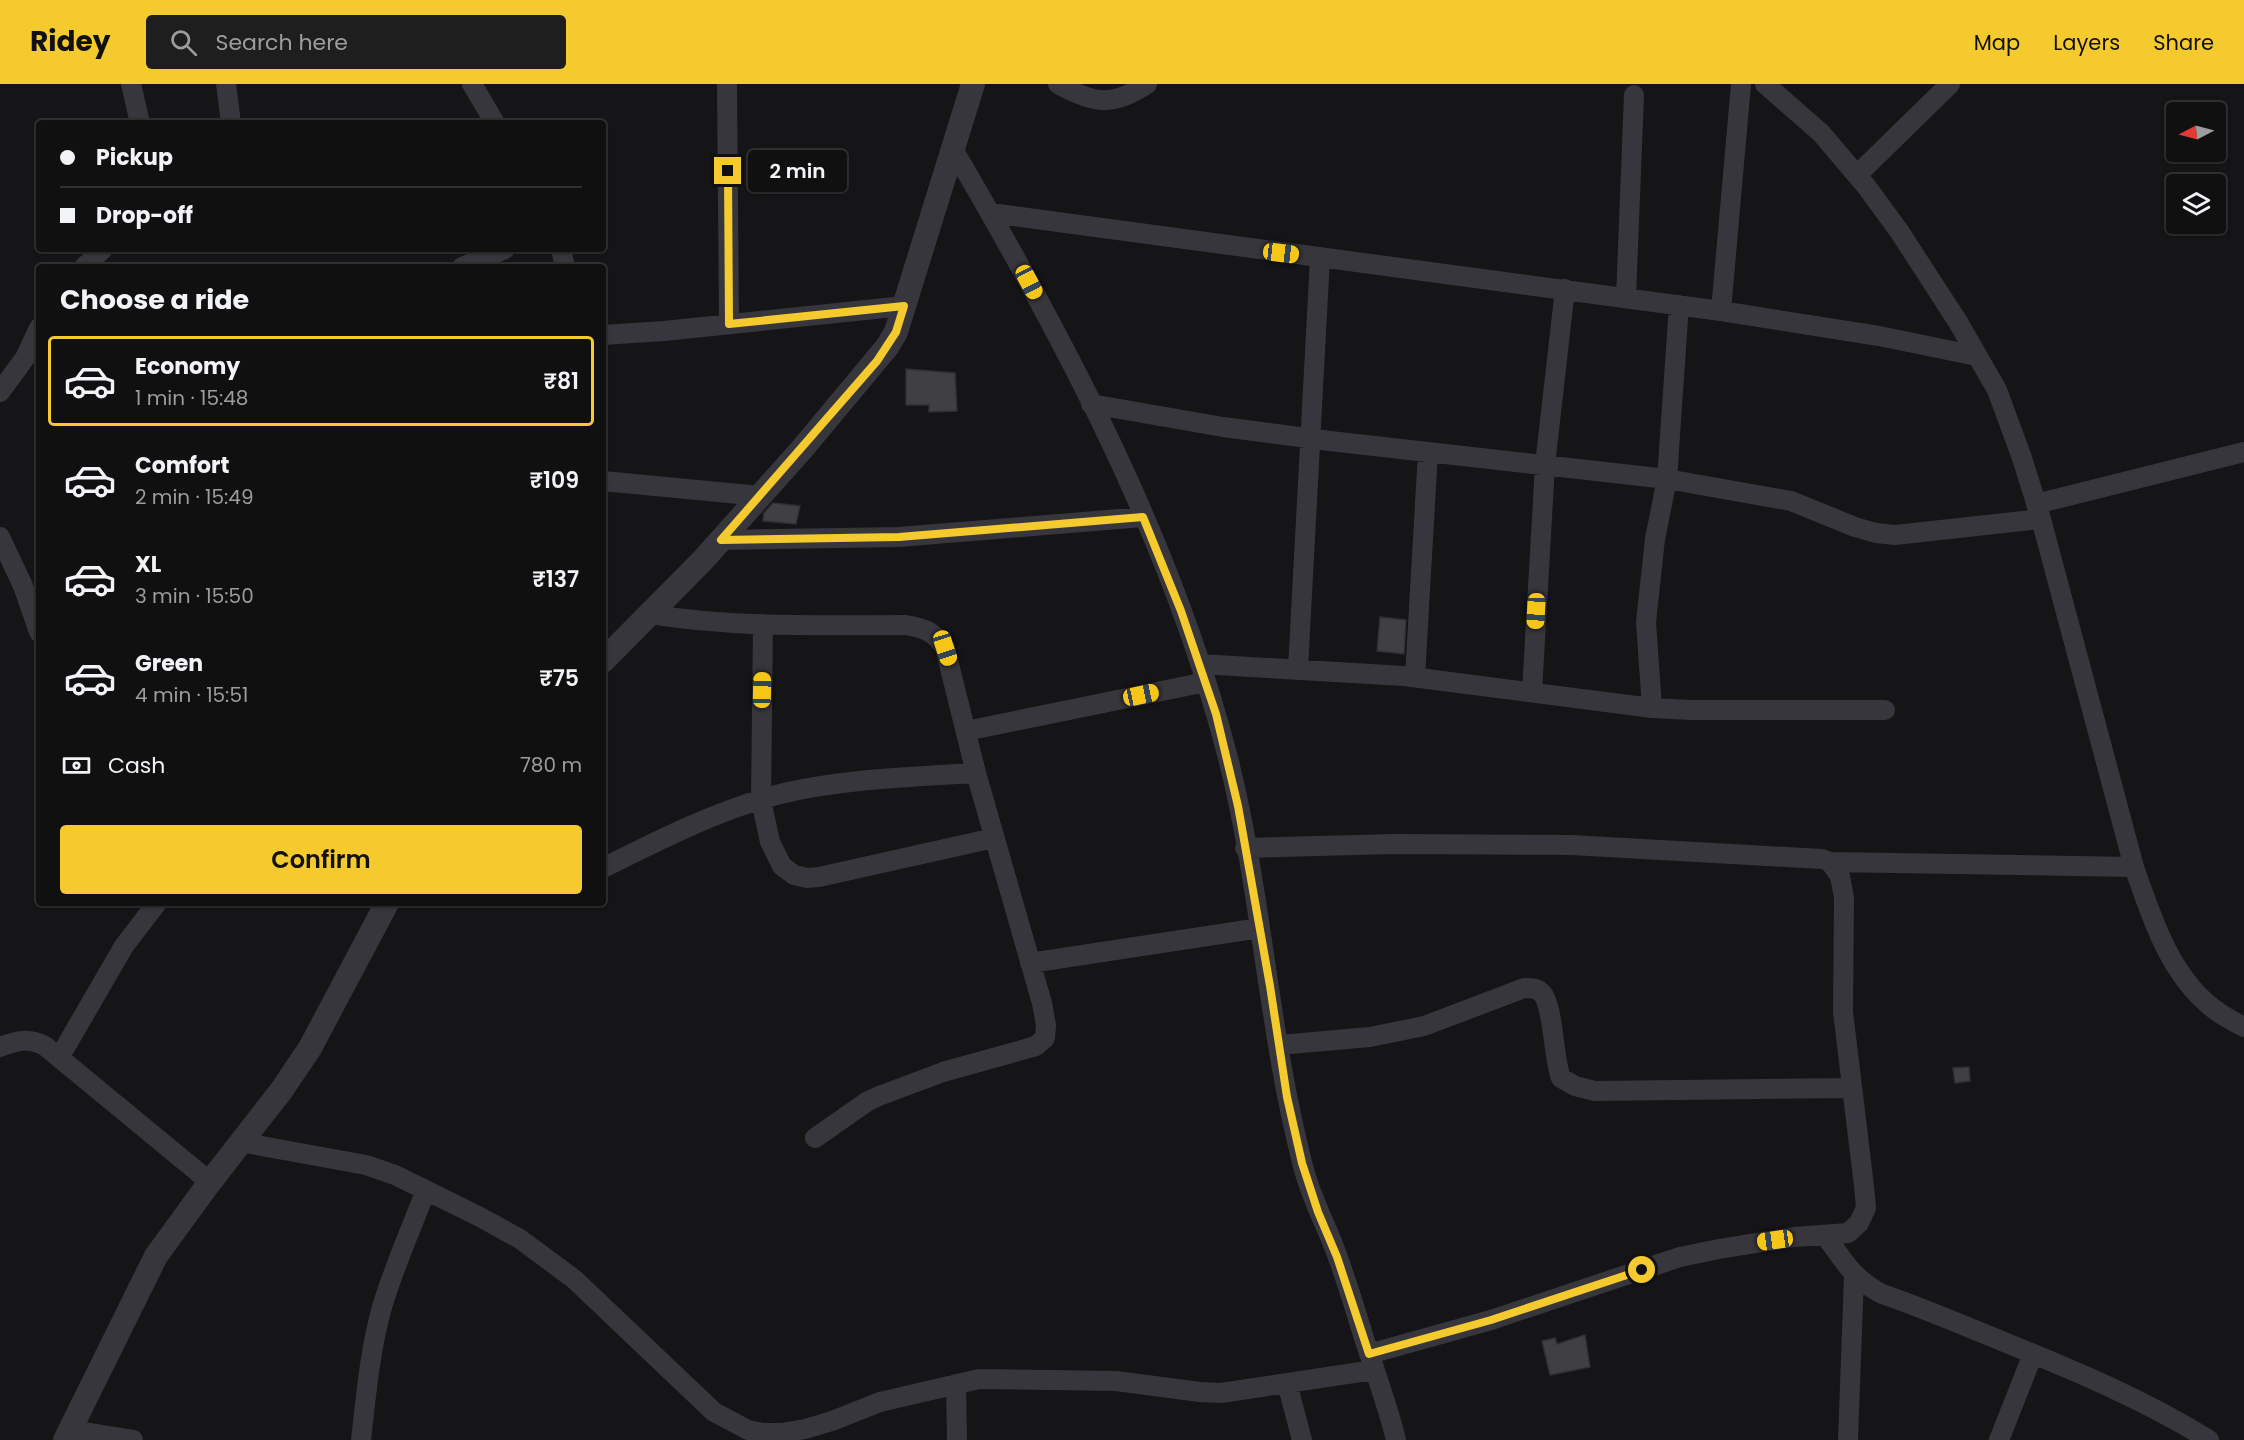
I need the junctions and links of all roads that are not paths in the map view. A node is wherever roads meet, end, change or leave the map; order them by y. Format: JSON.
{"nodes":[{"id":1,"x":131,"y":84,"type":"edge"},
{"id":2,"x":226,"y":84,"type":"edge"},
{"id":3,"x":471,"y":84,"type":"edge"},
{"id":4,"x":727,"y":84,"type":"edge"},
{"id":5,"x":973,"y":84,"type":"edge"},
{"id":6,"x":1058,"y":84,"type":"edge"},
{"id":7,"x":1147,"y":84,"type":"edge"},
{"id":8,"x":1741,"y":84,"type":"edge"},
{"id":9,"x":1765,"y":84,"type":"edge"},
{"id":10,"x":1950,"y":84,"type":"edge"},
{"id":11,"x":1634,"y":95,"type":"dead end"},
{"id":12,"x":139,"y":120,"type":"edge"},
{"id":13,"x":231,"y":120,"type":"edge"},
{"id":14,"x":493,"y":120,"type":"edge"},
{"id":15,"x":953,"y":149,"type":"junction"},
{"id":16,"x":1857,"y":175,"type":"junction"},
{"id":17,"x":991,"y":213,"type":"junction"},
{"id":18,"x":100,"y":252,"type":"edge"},
{"id":19,"x":498,"y":252,"type":"edge"},
{"id":20,"x":1320,"y":258,"type":"junction"},
{"id":21,"x":87,"y":264,"type":"edge"},
{"id":22,"x":469,"y":264,"type":"edge"},
{"id":23,"x":1565,"y":289,"type":"junction"},
{"id":24,"x":1626,"y":298,"type":"junction"},
{"id":25,"x":1679,"y":305,"type":"junction"},
{"id":26,"x":904,"y":306,"type":"junction"},
{"id":27,"x":1721,"y":311,"type":"junction"},
{"id":28,"x":729,"y":324,"type":"junction"},
{"id":29,"x":36,"y":334,"type":"edge"},
{"id":30,"x":606,"y":335,"type":"edge"},
{"id":31,"x":1977,"y":356,"type":"junction"},
{"id":32,"x":0,"y":392,"type":"edge"},
{"id":33,"x":1091,"y":404,"type":"junction"},
{"id":34,"x":1311,"y":439,"type":"junction"},
{"id":35,"x":1428,"y":452,"type":"junction"},
{"id":36,"x":2244,"y":452,"type":"edge"},
{"id":37,"x":1545,"y":465,"type":"junction"},
{"id":38,"x":1667,"y":479,"type":"junction"},
{"id":39,"x":606,"y":481,"type":"edge"},
{"id":40,"x":760,"y":496,"type":"junction"},
{"id":41,"x":2038,"y":511,"type":"junction"},
{"id":42,"x":1143,"y":517,"type":"junction"},
{"id":43,"x":0,"y":537,"type":"edge"},
{"id":44,"x":721,"y":540,"type":"junction"},
{"id":45,"x":649,"y":615,"type":"junction"},
{"id":46,"x":36,"y":623,"type":"edge"},
{"id":47,"x":763,"y":624,"type":"junction"},
{"id":48,"x":606,"y":658,"type":"edge"},
{"id":49,"x":1298,"y":669,"type":"junction"},
{"id":50,"x":1203,"y":673,"type":"junction"},
{"id":51,"x":1415,"y":677,"type":"junction"},
{"id":52,"x":1532,"y":692,"type":"junction"},
{"id":53,"x":1652,"y":708,"type":"junction"},
{"id":54,"x":1885,"y":710,"type":"dead end"},
{"id":55,"x":966,"y":731,"type":"junction"},
{"id":56,"x":976,"y":773,"type":"junction"},
{"id":57,"x":761,"y":800,"type":"junction"},
{"id":58,"x":994,"y":838,"type":"junction"},
{"id":59,"x":1245,"y":848,"type":"junction"},
{"id":60,"x":1830,"y":862,"type":"junction"},
{"id":61,"x":606,"y":867,"type":"edge"},
{"id":62,"x":2134,"y":867,"type":"junction"},
{"id":63,"x":155,"y":906,"type":"edge"},
{"id":64,"x":385,"y":906,"type":"edge"},
{"id":65,"x":1260,"y":928,"type":"junction"},
{"id":66,"x":1030,"y":963,"type":"junction"},
{"id":67,"x":2244,"y":1028,"type":"edge"},
{"id":68,"x":1279,"y":1045,"type":"junction"},
{"id":69,"x":0,"y":1047,"type":"edge"},
{"id":70,"x":59,"y":1058,"type":"junction"},
{"id":71,"x":1851,"y":1088,"type":"junction"},
{"id":72,"x":815,"y":1138,"type":"dead end"},
{"id":73,"x":240,"y":1142,"type":"junction"},
{"id":74,"x":210,"y":1182,"type":"junction"},
{"id":75,"x":426,"y":1190,"type":"junction"},
{"id":76,"x":1825,"y":1235,"type":"junction"},
{"id":77,"x":1854,"y":1276,"type":"junction"},
{"id":78,"x":2034,"y":1354,"type":"junction"},
{"id":79,"x":1372,"y":1362,"type":"junction"},
{"id":80,"x":1287,"y":1383,"type":"junction"},
{"id":81,"x":956,"y":1384,"type":"junction"},
{"id":82,"x":67,"y":1435,"type":"edge"},
{"id":83,"x":134,"y":1440,"type":"edge"},
{"id":84,"x":360,"y":1440,"type":"edge"},
{"id":85,"x":957,"y":1440,"type":"edge"},
{"id":86,"x":1302,"y":1440,"type":"edge"},
{"id":87,"x":1396,"y":1440,"type":"edge"},
{"id":88,"x":1848,"y":1440,"type":"edge"},
{"id":89,"x":1999,"y":1440,"type":"edge"},
{"id":90,"x":2209,"y":1440,"type":"edge"}],
"edges":[{"from":1,"to":12,"type":"street"},
{"from":2,"to":13,"type":"street"},
{"from":3,"to":14,"type":"street"},
{"from":4,"to":28,"type":"street"},
{"from":5,"to":15,"type":"street"},
{"from":6,"to":7,"type":"street"},
{"from":8,"to":27,"type":"street"},
{"from":9,"to":16,"type":"street"},
{"from":10,"to":16,"type":"street"},
{"from":11,"to":24,"type":"street"},
{"from":15,"to":17,"type":"street"},
{"from":15,"to":26,"type":"street"},
{"from":16,"to":31,"type":"street"},
{"from":17,"to":20,"type":"street"},
{"from":17,"to":33,"type":"street"},
{"from":18,"to":21,"type":"street"},
{"from":19,"to":22,"type":"street"},
{"from":20,"to":23,"type":"street"},
{"from":20,"to":34,"type":"street"},
{"from":23,"to":24,"type":"street"},
{"from":23,"to":37,"type":"street"},
{"from":24,"to":25,"type":"street"},
{"from":25,"to":27,"type":"street"},
{"from":25,"to":38,"type":"street"},
{"from":26,"to":28,"type":"street"},
{"from":26,"to":40,"type":"street"},
{"from":27,"to":31,"type":"street"},
{"from":28,"to":30,"type":"street"},
{"from":29,"to":32,"type":"street"},
{"from":31,"to":41,"type":"street"},
{"from":33,"to":34,"type":"street"},
{"from":33,"to":42,"type":"street"},
{"from":34,"to":35,"type":"street"},
{"from":34,"to":49,"type":"street"},
{"from":35,"to":37,"type":"street"},
{"from":35,"to":51,"type":"street"},
{"from":36,"to":41,"type":"street"},
{"from":37,"to":38,"type":"street"},
{"from":37,"to":52,"type":"street"},
{"from":38,"to":41,"type":"street"},
{"from":38,"to":53,"type":"street"},
{"from":39,"to":40,"type":"street"},
{"from":40,"to":44,"type":"street"},
{"from":41,"to":62,"type":"street"},
{"from":42,"to":44,"type":"street"},
{"from":42,"to":50,"type":"street"},
{"from":43,"to":46,"type":"street"},
{"from":44,"to":45,"type":"street"},
{"from":45,"to":47,"type":"street"},
{"from":45,"to":48,"type":"street"},
{"from":47,"to":55,"type":"street"},
{"from":47,"to":57,"type":"street"},
{"from":49,"to":50,"type":"street"},
{"from":49,"to":51,"type":"street"},
{"from":50,"to":55,"type":"street"},
{"from":50,"to":59,"type":"street"},
{"from":51,"to":52,"type":"street"},
{"from":52,"to":53,"type":"street"},
{"from":53,"to":54,"type":"street"},
{"from":55,"to":56,"type":"street"},
{"from":56,"to":57,"type":"street"},
{"from":56,"to":58,"type":"street"},
{"from":57,"to":58,"type":"street"},
{"from":57,"to":61,"type":"street"},
{"from":58,"to":66,"type":"street"},
{"from":59,"to":60,"type":"street"},
{"from":59,"to":65,"type":"street"},
{"from":60,"to":62,"type":"street"},
{"from":60,"to":71,"type":"street"},
{"from":62,"to":67,"type":"street"},
{"from":63,"to":70,"type":"street"},
{"from":64,"to":73,"type":"street"},
{"from":65,"to":66,"type":"street"},
{"from":65,"to":68,"type":"street"},
{"from":66,"to":72,"type":"street"},
{"from":68,"to":71,"type":"street"},
{"from":68,"to":79,"type":"street"},
{"from":69,"to":70,"type":"street"},
{"from":70,"to":74,"type":"street"},
{"from":71,"to":76,"type":"street"},
{"from":73,"to":74,"type":"street"},
{"from":73,"to":75,"type":"street"},
{"from":74,"to":82,"type":"street"},
{"from":75,"to":81,"type":"street"},
{"from":75,"to":84,"type":"street"},
{"from":76,"to":77,"type":"street"},
{"from":76,"to":79,"type":"street"},
{"from":77,"to":78,"type":"street"},
{"from":77,"to":88,"type":"street"},
{"from":78,"to":89,"type":"street"},
{"from":78,"to":90,"type":"street"},
{"from":79,"to":80,"type":"street"},
{"from":79,"to":87,"type":"street"},
{"from":80,"to":81,"type":"street"},
{"from":80,"to":86,"type":"street"},
{"from":81,"to":85,"type":"street"},
{"from":82,"to":83,"type":"street"}]}
